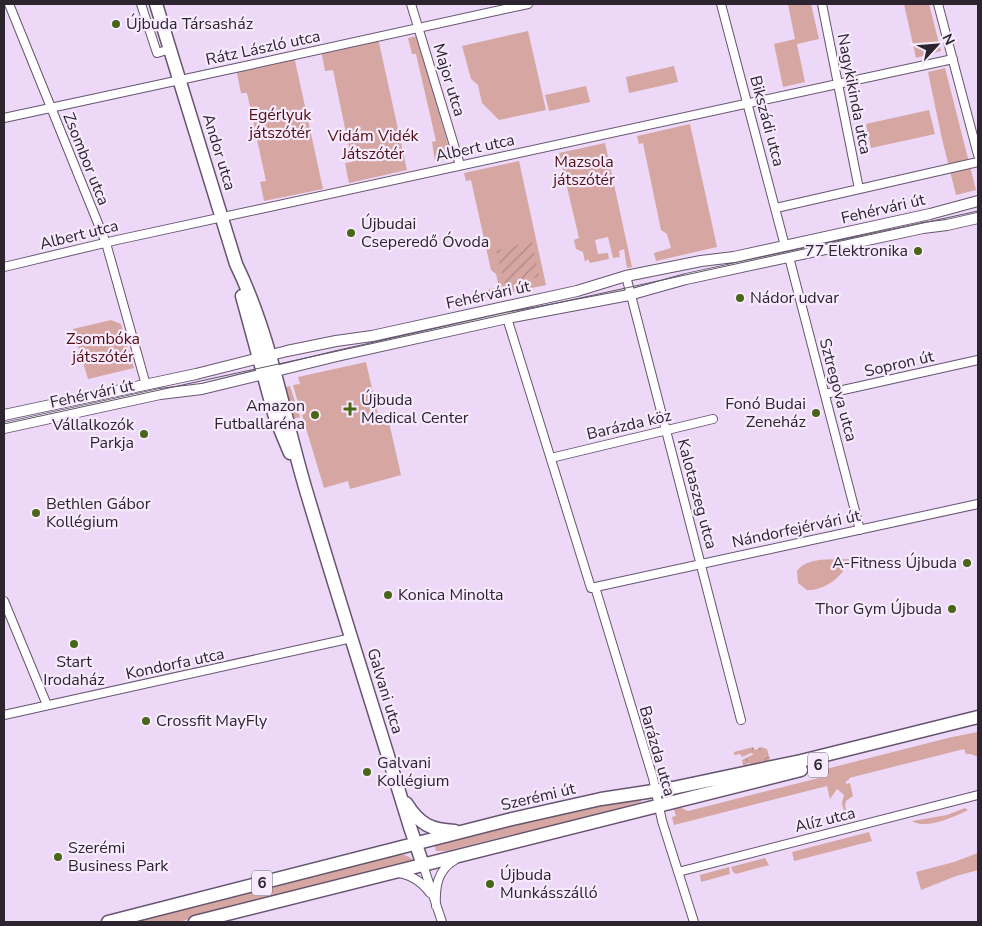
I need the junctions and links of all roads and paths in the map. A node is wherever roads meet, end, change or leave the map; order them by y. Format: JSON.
{"nodes":[{"id":1,"x":9,"y":4,"type":"edge"},
{"id":2,"x":141,"y":4,"type":"edge"},
{"id":3,"x":156,"y":4,"type":"edge"},
{"id":4,"x":411,"y":4,"type":"edge"},
{"id":5,"x":528,"y":4,"type":"edge"},
{"id":6,"x":721,"y":4,"type":"edge"},
{"id":7,"x":822,"y":4,"type":"edge"},
{"id":8,"x":938,"y":4,"type":"edge"},
{"id":9,"x":4,"y":6,"type":"edge"},
{"id":10,"x":498,"y":7,"type":"edge"},
{"id":11,"x":419,"y":29,"type":"junction"},
{"id":12,"x":170,"y":50,"type":"junction"},
{"id":13,"x":952,"y":59,"type":"junction"},
{"id":14,"x":179,"y":79,"type":"junction"},
{"id":15,"x":838,"y":84,"type":"junction"},
{"id":16,"x":747,"y":103,"type":"junction"},
{"id":17,"x":51,"y":108,"type":"junction"},
{"id":18,"x":4,"y":118,"type":"edge"},
{"id":19,"x":978,"y":155,"type":"edge"},
{"id":20,"x":978,"y":162,"type":"edge"},
{"id":21,"x":460,"y":165,"type":"junction"},
{"id":22,"x":859,"y":189,"type":"junction"},
{"id":23,"x":978,"y":201,"type":"edge"},
{"id":24,"x":776,"y":208,"type":"junction"},
{"id":25,"x":222,"y":218,"type":"junction"},
{"id":26,"x":978,"y":218,"type":"edge"},
{"id":27,"x":106,"y":243,"type":"junction"},
{"id":28,"x":786,"y":246,"type":"junction"},
{"id":29,"x":789,"y":257,"type":"junction"},
{"id":30,"x":4,"y":267,"type":"edge"},
{"id":31,"x":626,"y":276,"type":"junction"},
{"id":32,"x":629,"y":295,"type":"junction"},
{"id":33,"x":507,"y":318,"type":"junction"},
{"id":34,"x":264,"y":356,"type":"junction"},
{"id":35,"x":978,"y":360,"type":"edge"},
{"id":36,"x":268,"y":373,"type":"junction"},
{"id":37,"x":146,"y":385,"type":"junction"},
{"id":38,"x":825,"y":394,"type":"junction"},
{"id":39,"x":4,"y":415,"type":"edge"},
{"id":40,"x":713,"y":419,"type":"dead end"},
{"id":41,"x":4,"y":428,"type":"edge"},
{"id":42,"x":666,"y":430,"type":"junction"},
{"id":43,"x":550,"y":458,"type":"junction"},
{"id":44,"x":978,"y":504,"type":"edge"},
{"id":45,"x":860,"y":530,"type":"junction"},
{"id":46,"x":701,"y":564,"type":"junction"},
{"id":47,"x":593,"y":588,"type":"junction"},
{"id":48,"x":4,"y":601,"type":"edge"},
{"id":49,"x":352,"y":638,"type":"junction"},
{"id":50,"x":47,"y":706,"type":"junction"},
{"id":51,"x":4,"y":715,"type":"edge"},
{"id":52,"x":978,"y":717,"type":"edge"},
{"id":53,"x":741,"y":720,"type":"dead end"},
{"id":54,"x":978,"y":725,"type":"edge"},
{"id":55,"x":399,"y":791,"type":"junction"},
{"id":56,"x":656,"y":791,"type":"junction"},
{"id":57,"x":978,"y":795,"type":"edge"},
{"id":58,"x":659,"y":806,"type":"junction"},
{"id":59,"x":463,"y":831,"type":"junction"},
{"id":60,"x":416,"y":845,"type":"junction"},
{"id":61,"x":464,"y":855,"type":"junction"},
{"id":62,"x":423,"y":865,"type":"junction"},
{"id":63,"x":394,"y":872,"type":"junction"},
{"id":64,"x":678,"y":872,"type":"junction"},
{"id":65,"x":436,"y":906,"type":"junction"},
{"id":66,"x":108,"y":922,"type":"edge"},
{"id":67,"x":195,"y":922,"type":"edge"},
{"id":68,"x":442,"y":922,"type":"edge"},
{"id":69,"x":694,"y":922,"type":"edge"}],
"edges":[{"from":1,"to":9,"type":"street"},
{"from":1,"to":17,"type":"street","name":"Zsombor utca"},
{"from":2,"to":12,"type":"street"},
{"from":3,"to":12,"type":"main road","name":"Andor utca"},
{"from":4,"to":11,"type":"street","name":"Major utca"},
{"from":5,"to":10,"type":"street","name":"Rátz László utca"},
{"from":6,"to":16,"type":"street","name":"Bikszádi utca"},
{"from":7,"to":15,"type":"street","name":"Nagykikinda utca"},
{"from":8,"to":13,"type":"street"},
{"from":10,"to":11,"type":"street","name":"Rátz László utca"},
{"from":11,"to":14,"type":"street","name":"Rátz László utca"},
{"from":11,"to":21,"type":"street","name":"Major utca"},
{"from":12,"to":14,"type":"main road","name":"Andor utca"},
{"from":13,"to":15,"type":"street","name":"Albert utca"},
{"from":13,"to":19,"type":"street"},
{"from":14,"to":17,"type":"street","name":"Rátz László utca"},
{"from":14,"to":25,"type":"main road","name":"Andor utca"},
{"from":15,"to":16,"type":"street","name":"Albert utca"},
{"from":15,"to":22,"type":"street","name":"Nagykikinda utca"},
{"from":16,"to":21,"type":"street","name":"Albert utca"},
{"from":16,"to":24,"type":"street","name":"Bikszádi utca"},
{"from":17,"to":18,"type":"street","name":"Rátz László utca"},
{"from":17,"to":27,"type":"street","name":"Zsombor utca"},
{"from":20,"to":22,"type":"street","name":"Fehérvári út"},
{"from":21,"to":25,"type":"street","name":"Albert utca"},
{"from":22,"to":24,"type":"street","name":"Fehérvári út"},
{"from":23,"to":28,"type":"street","name":"Fehérvári út"},
{"from":24,"to":28,"type":"street","name":"Bikszádi utca"},
{"from":25,"to":27,"type":"street","name":"Albert utca"},
{"from":25,"to":34,"type":"main road","name":"Andor utca"},
{"from":26,"to":29,"type":"street","name":"Fehérvári út"},
{"from":27,"to":30,"type":"street","name":"Albert utca"},
{"from":27,"to":37,"type":"street","name":"Zsombor utca"},
{"from":28,"to":31,"type":"street","name":"Fehérvári út"},
{"from":29,"to":32,"type":"street","name":"Fehérvári út"},
{"from":29,"to":38,"type":"street","name":"Sztregova utca"},
{"from":31,"to":32,"type":"street","name":"Kalotaszeg utca"},
{"from":31,"to":34,"type":"street","name":"Fehérvári út"},
{"from":32,"to":33,"type":"street","name":"Fehérvári út"},
{"from":32,"to":42,"type":"street","name":"Kalotaszeg utca"},
{"from":33,"to":36,"type":"street","name":"Fehérvári út"},
{"from":33,"to":43,"type":"street","name":"Barázda utca"},
{"from":34,"to":36,"type":"main road","name":"Andor utca"},
{"from":34,"to":37,"type":"street","name":"Fehérvári út"},
{"from":35,"to":38,"type":"street","name":"Sopron út"},
{"from":36,"to":41,"type":"street","name":"Fehérvári út"},
{"from":36,"to":49,"type":"main road","name":"Galvani utca"},
{"from":37,"to":39,"type":"street","name":"Fehérvári út"},
{"from":38,"to":45,"type":"street","name":"Sztregova utca"},
{"from":40,"to":42,"type":"street","name":"Barázda köz"},
{"from":42,"to":43,"type":"street","name":"Barázda köz"},
{"from":42,"to":46,"type":"street","name":"Kalotaszeg utca"},
{"from":43,"to":47,"type":"street","name":"Barázda utca"},
{"from":44,"to":45,"type":"street","name":"Nándorfejérvári út"},
{"from":45,"to":46,"type":"street","name":"Nándorfejérvári út"},
{"from":46,"to":47,"type":"street","name":"Nándorfejérvári út"},
{"from":46,"to":53,"type":"street","name":"Kalotaszeg utca"},
{"from":47,"to":56,"type":"street","name":"Barázda utca"},
{"from":48,"to":50,"type":"street"},
{"from":49,"to":50,"type":"street","name":"Kondorfa utca"},
{"from":49,"to":55,"type":"main road","name":"Galvani utca"},
{"from":50,"to":51,"type":"street","name":"Kondorfa utca"},
{"from":52,"to":56,"type":"main road","name":"Szerémi út","number":"6"},
{"from":54,"to":58,"type":"main road","number":"6"},
{"from":55,"to":59,"type":"main road"},
{"from":55,"to":60,"type":"main road","name":"Galvani utca"},
{"from":56,"to":58,"type":"street","name":"Barázda utca"},
{"from":56,"to":59,"type":"main road","name":"Szerémi út","number":"6"},
{"from":57,"to":64,"type":"street","name":"Alíz utca"},
{"from":58,"to":61,"type":"main road","number":"6"},
{"from":58,"to":64,"type":"street","name":"Barázda utca"},
{"from":59,"to":60,"type":"main road","name":"Szerémi út","number":"6"},
{"from":60,"to":62,"type":"main road","name":"Galvani utca"},
{"from":60,"to":66,"type":"main road","name":"Szerémi út","number":"6"},
{"from":61,"to":62,"type":"main road","number":"6"},
{"from":61,"to":65,"type":"street","name":"Galvani utca"},
{"from":62,"to":63,"type":"main road","number":"6"},
{"from":62,"to":65,"type":"street","name":"Galvani utca"},
{"from":63,"to":65,"type":"street","name":"Galvani utca"},
{"from":63,"to":67,"type":"main road","number":"6"},
{"from":64,"to":69,"type":"street","name":"Barázda utca"},
{"from":65,"to":68,"type":"street","name":"Galvani utca"}]}
